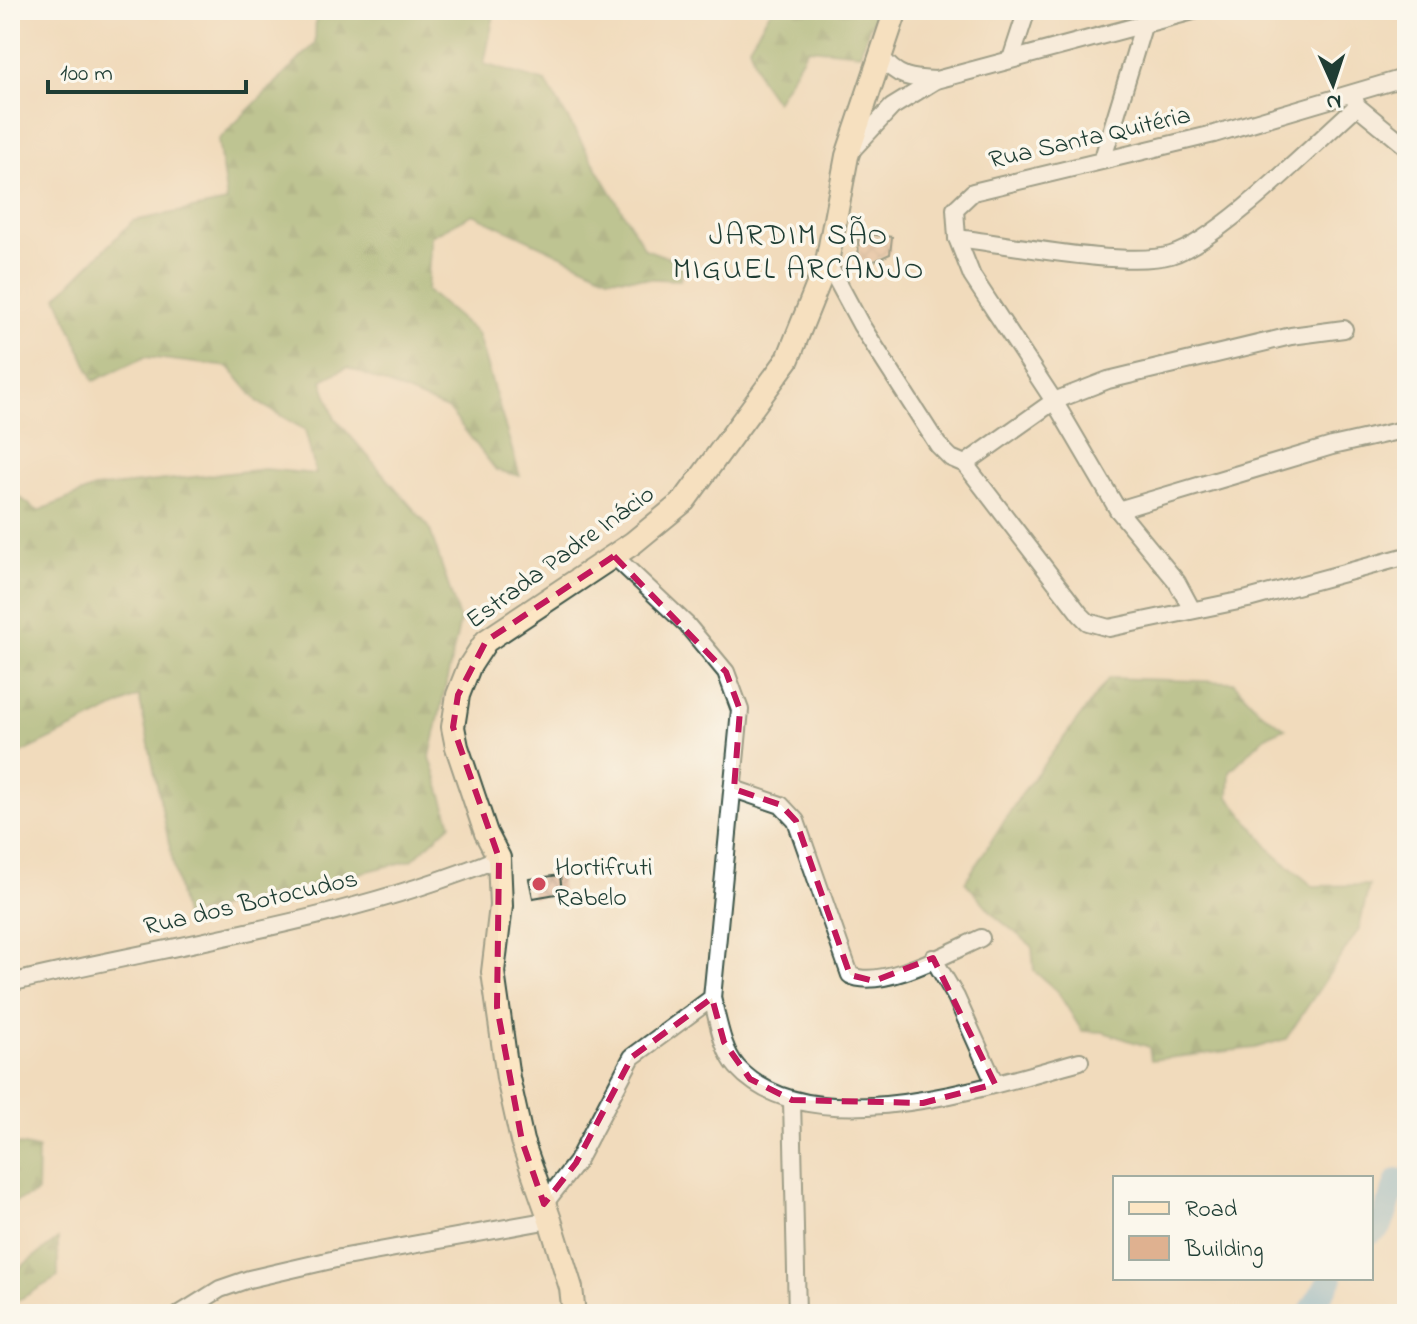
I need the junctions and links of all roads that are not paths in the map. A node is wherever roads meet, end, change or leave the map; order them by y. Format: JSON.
{"nodes":[{"id":1,"x":896,"y":10,"type":"edge"},
{"id":2,"x":1027,"y":10,"type":"edge"},
{"id":3,"x":1197,"y":10,"type":"edge"},
{"id":4,"x":1146,"y":16,"type":"edge"},
{"id":5,"x":882,"y":57,"type":"junction"},
{"id":6,"x":1011,"y":59,"type":"junction"},
{"id":7,"x":1407,"y":77,"type":"edge"},
{"id":8,"x":936,"y":80,"type":"junction"},
{"id":9,"x":1355,"y":100,"type":"junction"},
{"id":10,"x":1407,"y":147,"type":"edge"},
{"id":11,"x":847,"y":156,"type":"junction"},
{"id":12,"x":1103,"y":158,"type":"junction"},
{"id":13,"x":957,"y":238,"type":"junction"},
{"id":14,"x":827,"y":262,"type":"junction"},
{"id":15,"x":1344,"y":329,"type":"dead end"},
{"id":16,"x":1054,"y":401,"type":"junction"},
{"id":17,"x":1407,"y":429,"type":"edge"},
{"id":18,"x":965,"y":464,"type":"junction"},
{"id":19,"x":1118,"y":510,"type":"junction"},
{"id":20,"x":614,"y":556,"type":"junction"},
{"id":21,"x":1407,"y":556,"type":"edge"},
{"id":22,"x":1191,"y":608,"type":"junction"},
{"id":23,"x":734,"y":789,"type":"junction"},
{"id":24,"x":499,"y":858,"type":"junction"},
{"id":25,"x":981,"y":938,"type":"dead end"},
{"id":26,"x":933,"y":958,"type":"junction"},
{"id":27,"x":10,"y":983,"type":"edge"},
{"id":28,"x":712,"y":998,"type":"junction"},
{"id":29,"x":1080,"y":1061,"type":"dead end"},
{"id":30,"x":995,"y":1084,"type":"junction"},
{"id":31,"x":792,"y":1100,"type":"junction"},
{"id":32,"x":547,"y":1212,"type":"junction"},
{"id":33,"x":180,"y":1314,"type":"edge"},
{"id":34,"x":574,"y":1314,"type":"edge"},
{"id":35,"x":797,"y":1314,"type":"edge"}],
"edges":[{"from":1,"to":5,"type":"street","name":"Estrada Padre Inácio"},
{"from":2,"to":6,"type":"street"},
{"from":3,"to":4,"type":"street"},
{"from":4,"to":6,"type":"street"},
{"from":4,"to":12,"type":"street"},
{"from":5,"to":8,"type":"street"},
{"from":5,"to":11,"type":"street","name":"Estrada Padre Inácio"},
{"from":6,"to":8,"type":"street"},
{"from":7,"to":9,"type":"street","name":"Rua Santa Quitéria"},
{"from":8,"to":11,"type":"street"},
{"from":9,"to":10,"type":"street"},
{"from":9,"to":12,"type":"street","name":"Rua Santa Quitéria"},
{"from":9,"to":13,"type":"street"},
{"from":11,"to":14,"type":"street","name":"Estrada Padre Inácio"},
{"from":12,"to":13,"type":"street","name":"Rua Santa Quitéria"},
{"from":13,"to":16,"type":"street"},
{"from":14,"to":18,"type":"street"},
{"from":14,"to":20,"type":"street","name":"Estrada Padre Inácio"},
{"from":15,"to":16,"type":"street"},
{"from":16,"to":18,"type":"street"},
{"from":16,"to":19,"type":"street"},
{"from":17,"to":19,"type":"street"},
{"from":18,"to":22,"type":"street"},
{"from":19,"to":22,"type":"street"},
{"from":20,"to":23,"type":"street"},
{"from":20,"to":24,"type":"street","name":"Estrada Padre Inácio"},
{"from":21,"to":22,"type":"street"},
{"from":23,"to":26,"type":"street"},
{"from":23,"to":28,"type":"street"},
{"from":24,"to":27,"type":"street","name":"Rua dos Botocudos"},
{"from":24,"to":32,"type":"street","name":"Estrada Padre Inácio"},
{"from":25,"to":26,"type":"street"},
{"from":26,"to":30,"type":"street"},
{"from":28,"to":31,"type":"street"},
{"from":28,"to":32,"type":"street"},
{"from":29,"to":30,"type":"street"},
{"from":30,"to":31,"type":"street"},
{"from":31,"to":35,"type":"street"},
{"from":32,"to":33,"type":"street"},
{"from":32,"to":34,"type":"street","name":"Estrada Padre Inácio"}]}
